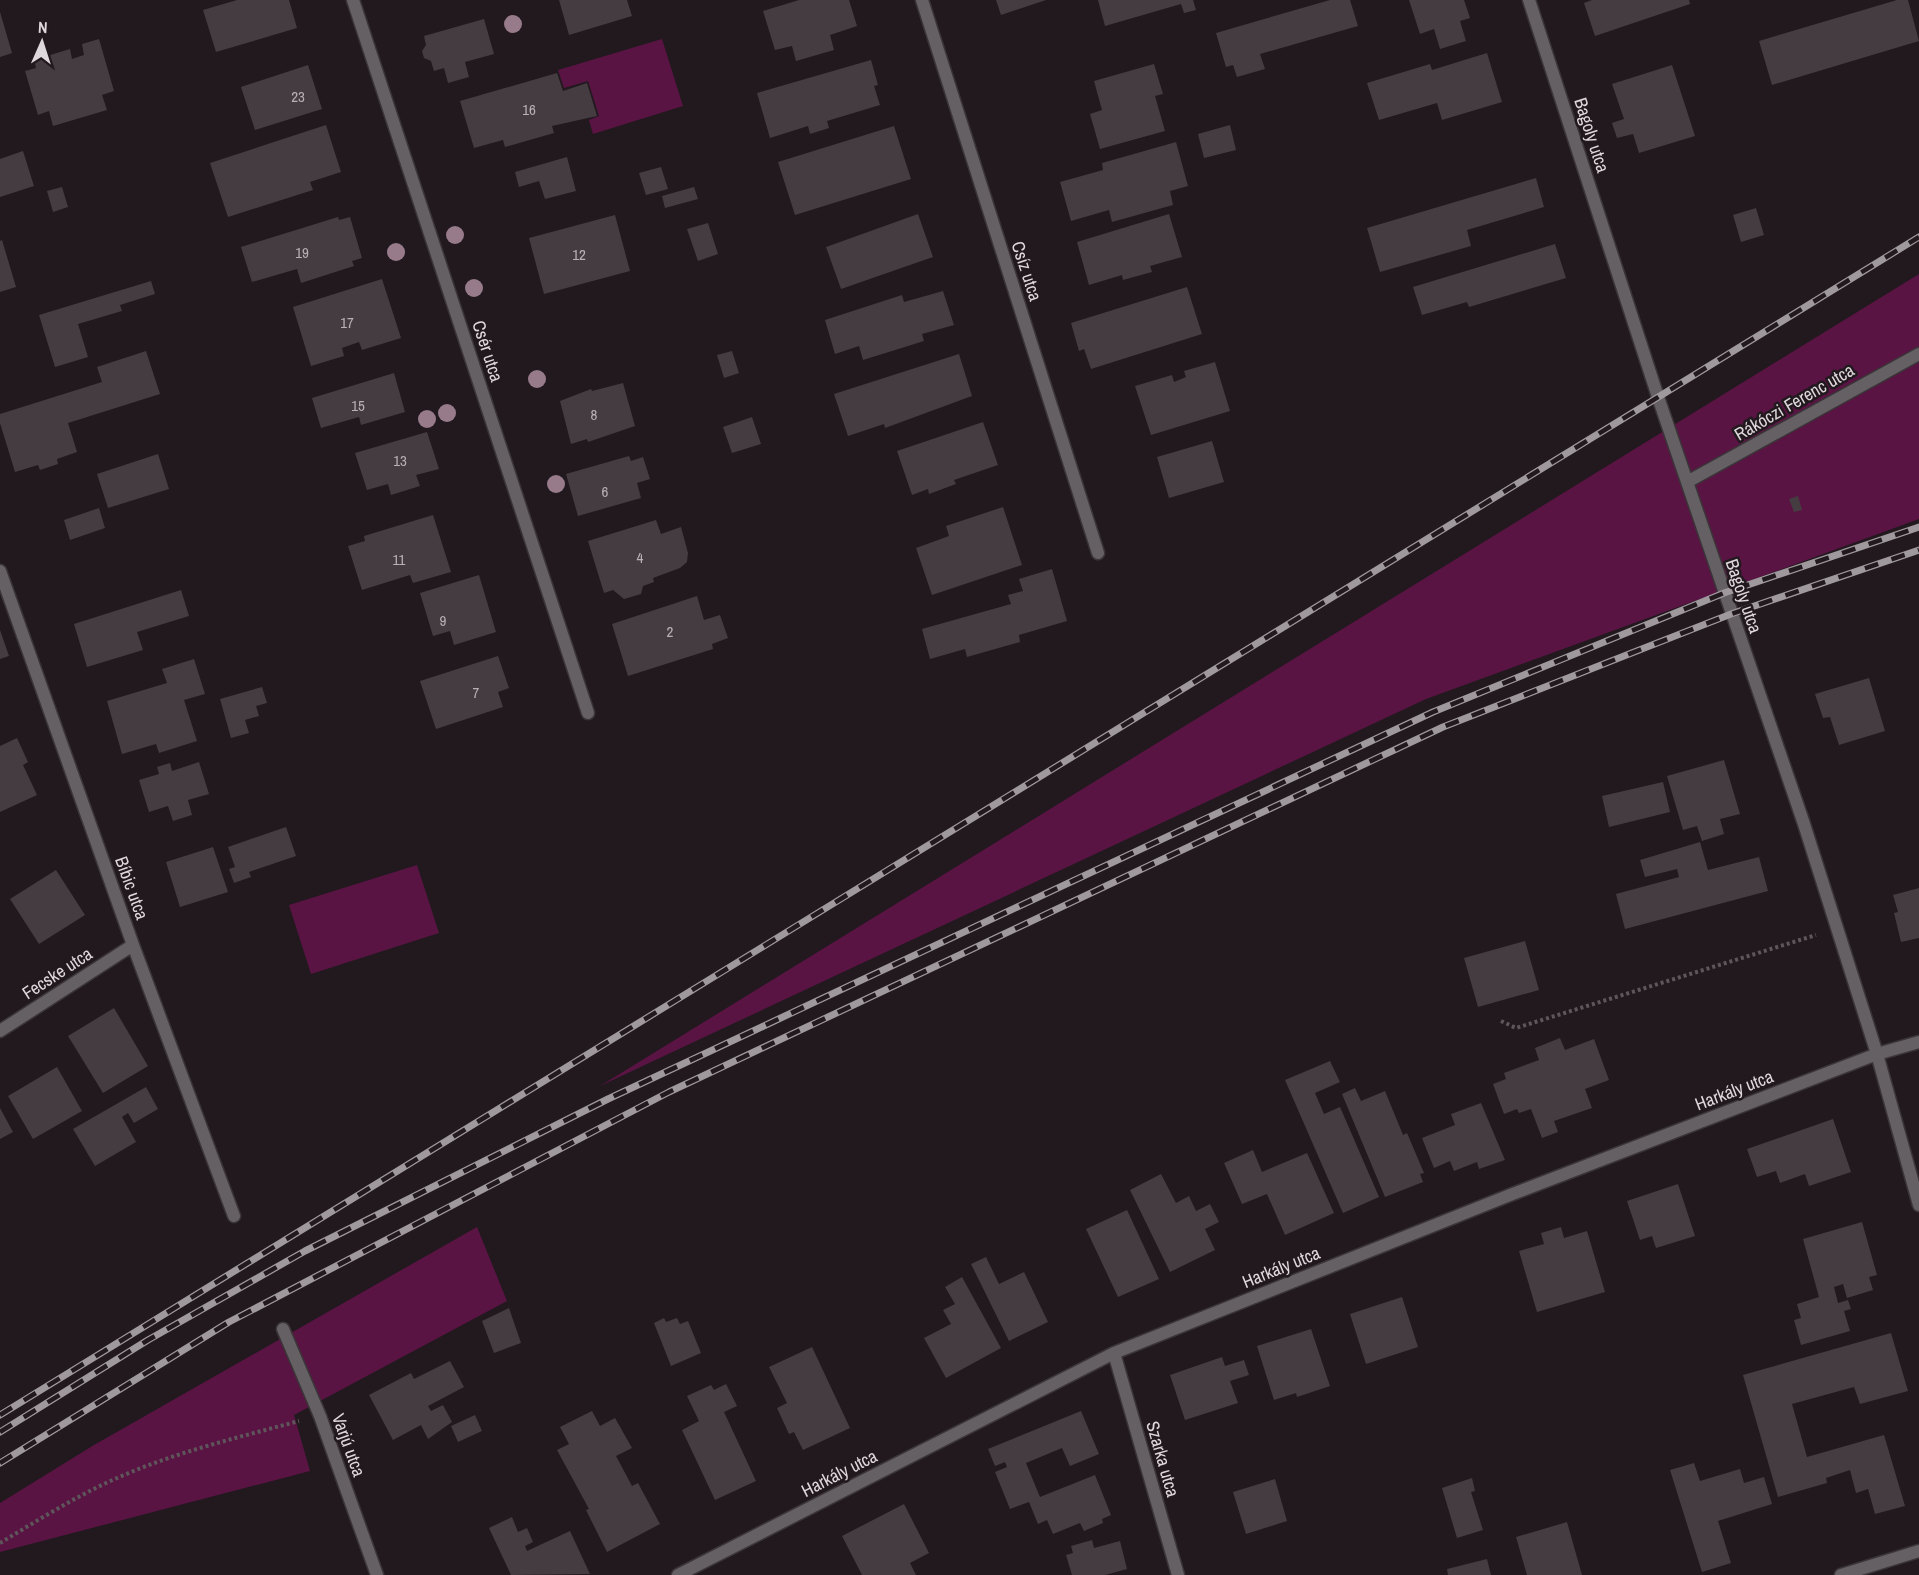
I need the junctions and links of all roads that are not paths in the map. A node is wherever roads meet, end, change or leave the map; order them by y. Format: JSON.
{"nodes":[{"id":1,"x":353,"y":0,"type":"edge"},
{"id":2,"x":922,"y":0,"type":"edge"},
{"id":3,"x":1529,"y":0,"type":"edge"},
{"id":4,"x":1919,"y":354,"type":"edge"},
{"id":5,"x":1687,"y":482,"type":"junction"},
{"id":6,"x":1098,"y":553,"type":"dead end"},
{"id":7,"x":0,"y":571,"type":"edge"},
{"id":8,"x":588,"y":713,"type":"dead end"},
{"id":9,"x":133,"y":945,"type":"junction"},
{"id":10,"x":0,"y":1031,"type":"edge"},
{"id":11,"x":1919,"y":1042,"type":"edge"},
{"id":12,"x":1876,"y":1054,"type":"junction"},
{"id":13,"x":1919,"y":1205,"type":"edge"},
{"id":14,"x":234,"y":1216,"type":"dead end"},
{"id":15,"x":283,"y":1329,"type":"dead end"},
{"id":16,"x":1114,"y":1353,"type":"junction"},
{"id":17,"x":1919,"y":1551,"type":"edge"},
{"id":18,"x":377,"y":1575,"type":"edge"},
{"id":19,"x":678,"y":1575,"type":"edge"},
{"id":20,"x":1178,"y":1575,"type":"edge"},
{"id":21,"x":1840,"y":1575,"type":"edge"}],
"edges":[{"from":1,"to":8,"type":"street","name":"Csér utca"},
{"from":2,"to":6,"type":"street","name":"Csíz utca"},
{"from":3,"to":5,"type":"street","name":"Bagoly utca"},
{"from":4,"to":5,"type":"street","name":"Rákóczi Ferenc utca"},
{"from":5,"to":12,"type":"street","name":"Bagoly utca"},
{"from":7,"to":9,"type":"street","name":"Bíbic utca"},
{"from":9,"to":10,"type":"street","name":"Fecske utca"},
{"from":9,"to":14,"type":"street","name":"Bíbic utca"},
{"from":11,"to":12,"type":"street","name":"Harkály utca"},
{"from":12,"to":13,"type":"street","name":"Bagoly utca"},
{"from":12,"to":16,"type":"street","name":"Harkály utca"},
{"from":15,"to":18,"type":"street","name":"Varjú utca"},
{"from":16,"to":19,"type":"street","name":"Harkály utca"},
{"from":16,"to":20,"type":"street","name":"Szarka utca"},
{"from":17,"to":21,"type":"street"}]}
